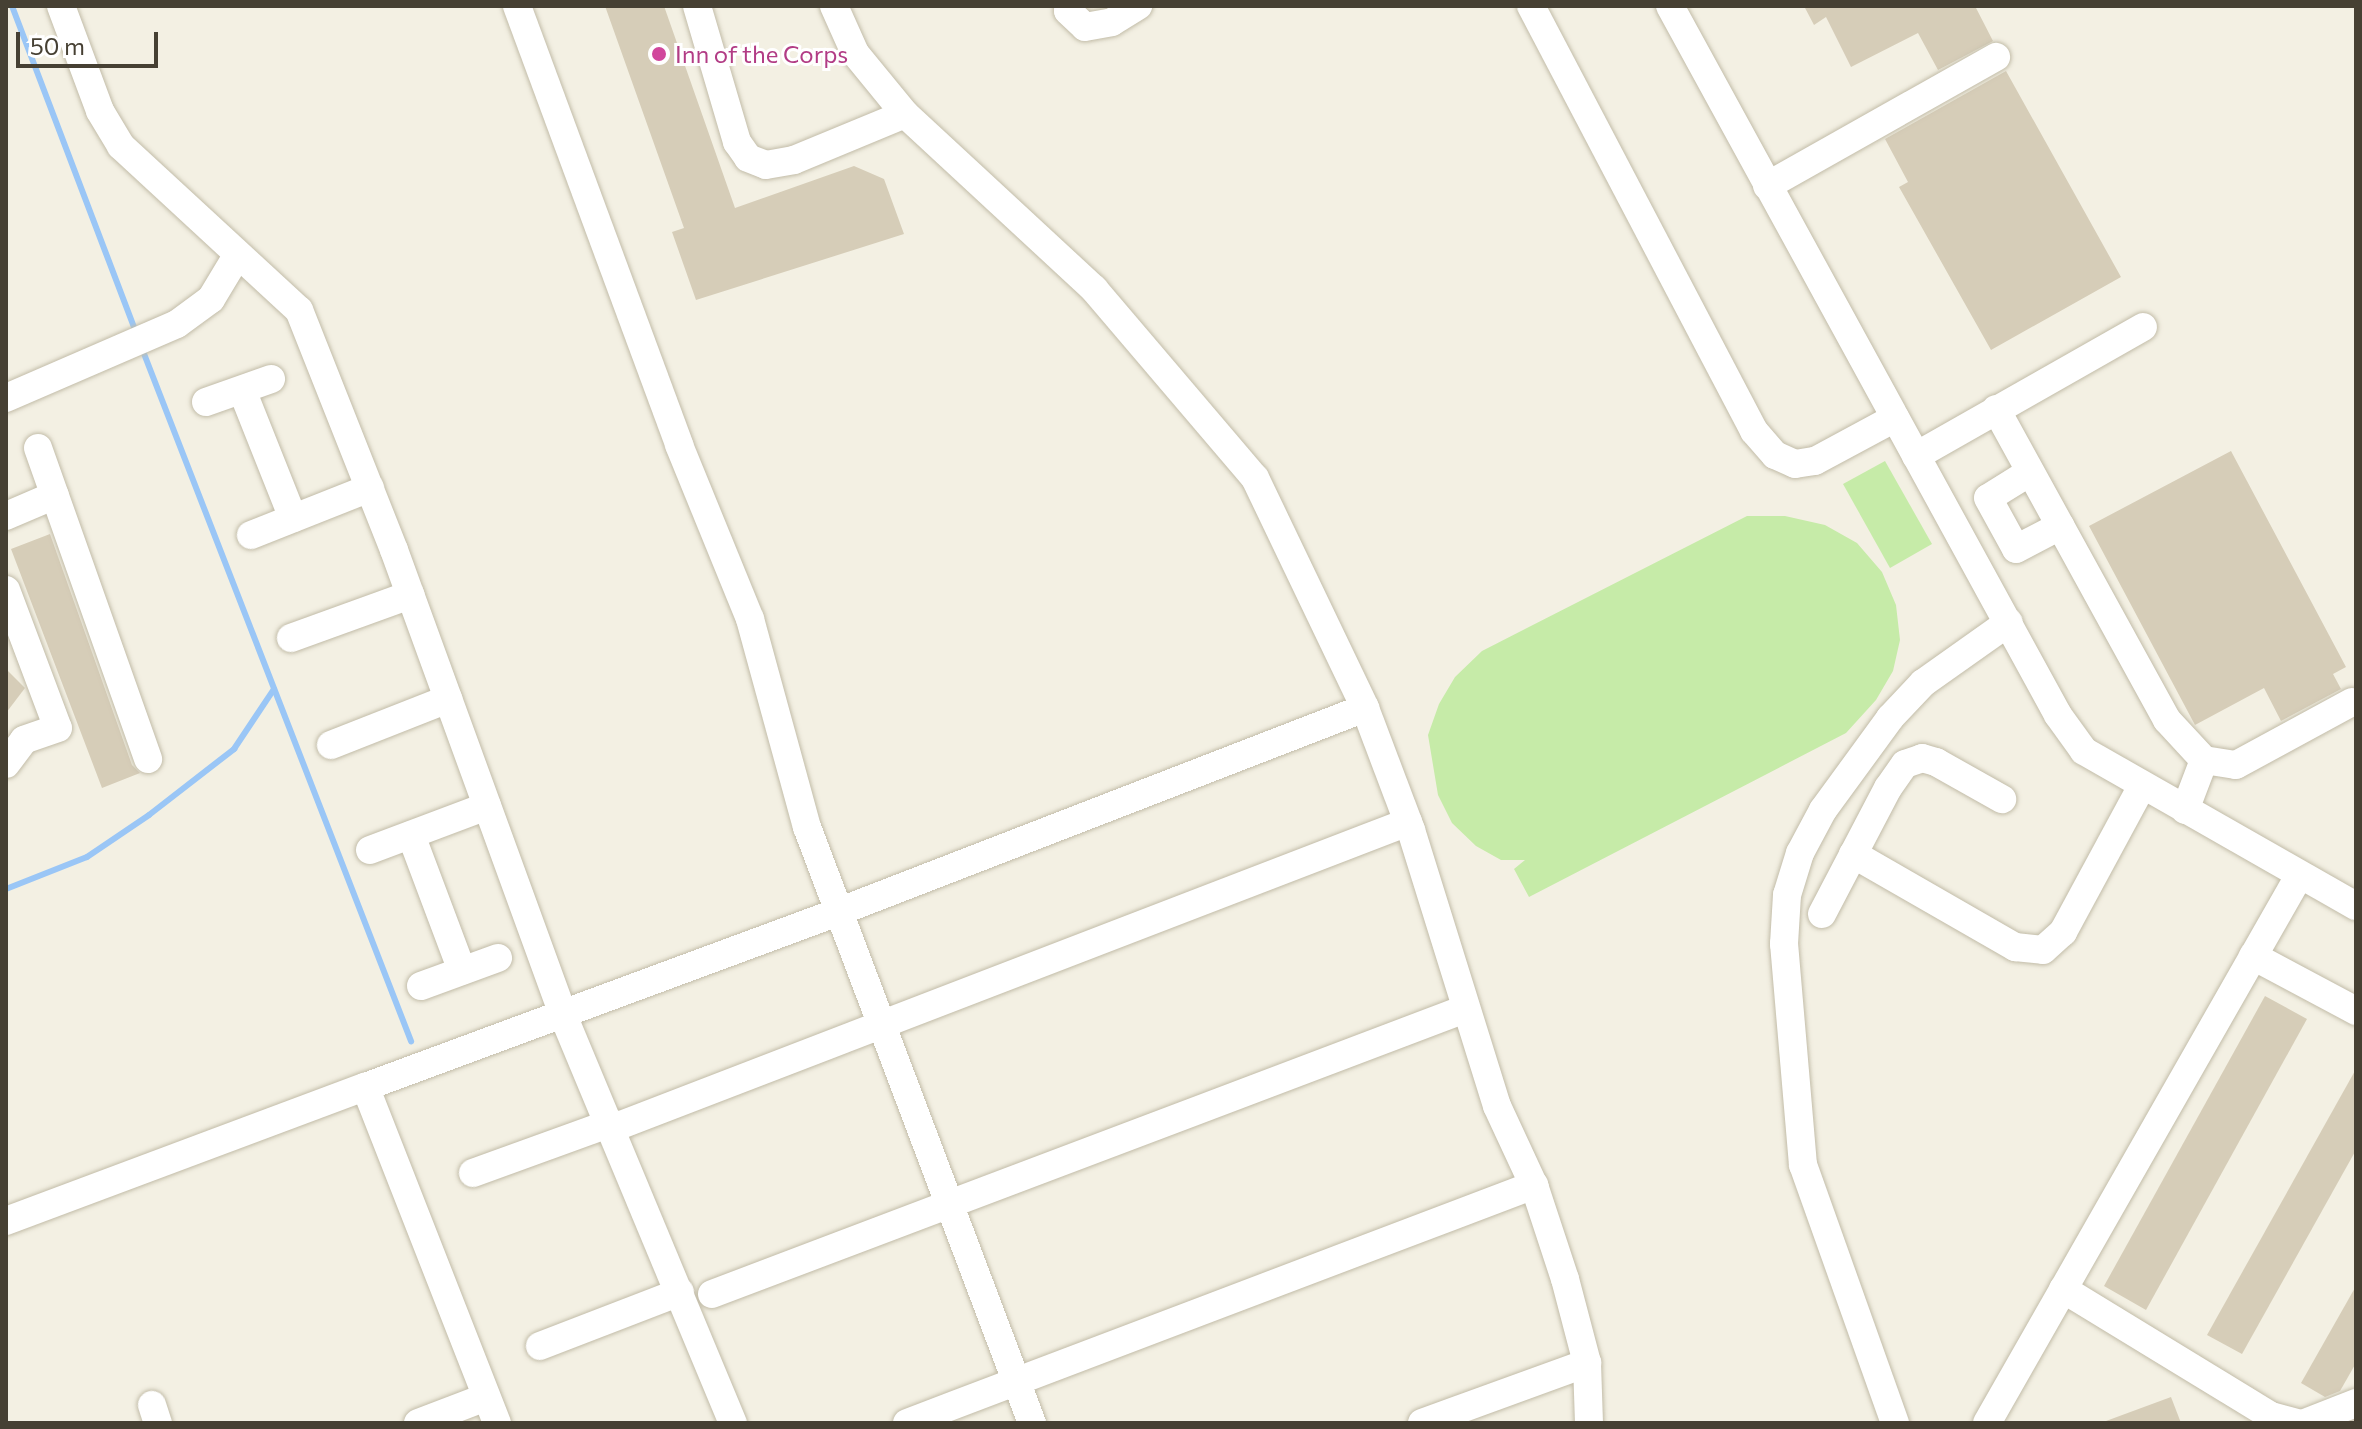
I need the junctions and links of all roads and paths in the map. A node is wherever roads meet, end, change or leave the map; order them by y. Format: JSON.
{"nodes":[{"id":1,"x":61,"y":6,"type":"edge"},
{"id":2,"x":517,"y":6,"type":"edge"},
{"id":3,"x":697,"y":6,"type":"edge"},
{"id":4,"x":834,"y":6,"type":"edge"},
{"id":5,"x":1070,"y":6,"type":"edge"},
{"id":6,"x":1138,"y":6,"type":"edge"},
{"id":7,"x":1531,"y":6,"type":"edge"},
{"id":8,"x":1670,"y":6,"type":"edge"},
{"id":9,"x":1996,"y":57,"type":"dead end"},
{"id":10,"x":905,"y":114,"type":"junction"},
{"id":11,"x":1767,"y":186,"type":"junction"},
{"id":12,"x":238,"y":254,"type":"junction"},
{"id":13,"x":2143,"y":327,"type":"dead end"},
{"id":14,"x":271,"y":379,"type":"dead end"},
{"id":15,"x":242,"y":390,"type":"junction"},
{"id":16,"x":6,"y":398,"type":"edge"},
{"id":17,"x":206,"y":402,"type":"dead end"},
{"id":18,"x":1996,"y":409,"type":"junction"},
{"id":19,"x":1895,"y":418,"type":"junction"},
{"id":20,"x":38,"y":448,"type":"dead end"},
{"id":21,"x":1916,"y":456,"type":"junction"},
{"id":22,"x":2030,"y":472,"type":"junction"},
{"id":23,"x":370,"y":488,"type":"junction"},
{"id":24,"x":55,"y":495,"type":"junction"},
{"id":25,"x":6,"y":516,"type":"edge"},
{"id":26,"x":293,"y":518,"type":"junction"},
{"id":27,"x":2060,"y":526,"type":"junction"},
{"id":28,"x":251,"y":535,"type":"dead end"},
{"id":29,"x":410,"y":595,"type":"junction"},
{"id":30,"x":7,"y":599,"type":"edge"},
{"id":31,"x":2009,"y":622,"type":"junction"},
{"id":32,"x":291,"y":638,"type":"dead end"},
{"id":33,"x":448,"y":699,"type":"junction"},
{"id":34,"x":2352,"y":702,"type":"dead end"},
{"id":35,"x":1365,"y":708,"type":"junction"},
{"id":36,"x":331,"y":745,"type":"dead end"},
{"id":37,"x":148,"y":759,"type":"dead end"},
{"id":38,"x":2204,"y":760,"type":"junction"},
{"id":39,"x":6,"y":764,"type":"edge"},
{"id":40,"x":2142,"y":786,"type":"junction"},
{"id":41,"x":2002,"y":799,"type":"dead end"},
{"id":42,"x":487,"y":806,"type":"junction"},
{"id":43,"x":2185,"y":810,"type":"junction"},
{"id":44,"x":1408,"y":822,"type":"junction"},
{"id":45,"x":411,"y":835,"type":"junction"},
{"id":46,"x":370,"y":850,"type":"dead end"},
{"id":47,"x":1853,"y":854,"type":"junction"},
{"id":48,"x":2299,"y":876,"type":"junction"},
{"id":49,"x":2356,"y":906,"type":"edge"},
{"id":50,"x":838,"y":912,"type":"junction"},
{"id":51,"x":1822,"y":914,"type":"dead end"},
{"id":52,"x":2253,"y":956,"type":"junction"},
{"id":53,"x":498,"y":958,"type":"dead end"},
{"id":54,"x":462,"y":971,"type":"junction"},
{"id":55,"x":421,"y":986,"type":"dead end"},
{"id":56,"x":1465,"y":1009,"type":"junction"},
{"id":57,"x":2356,"y":1011,"type":"edge"},
{"id":58,"x":563,"y":1015,"type":"junction"},
{"id":59,"x":883,"y":1027,"type":"junction"},
{"id":60,"x":365,"y":1087,"type":"junction"},
{"id":61,"x":612,"y":1126,"type":"junction"},
{"id":62,"x":473,"y":1173,"type":"dead end"},
{"id":63,"x":1534,"y":1185,"type":"junction"},
{"id":64,"x":948,"y":1203,"type":"junction"},
{"id":65,"x":6,"y":1221,"type":"edge"},
{"id":66,"x":2063,"y":1289,"type":"junction"},
{"id":67,"x":680,"y":1292,"type":"junction"},
{"id":68,"x":712,"y":1294,"type":"dead end"},
{"id":69,"x":540,"y":1346,"type":"dead end"},
{"id":70,"x":1587,"y":1363,"type":"junction"},
{"id":71,"x":1017,"y":1381,"type":"junction"},
{"id":72,"x":486,"y":1397,"type":"junction"},
{"id":73,"x":2356,"y":1403,"type":"edge"},
{"id":74,"x":2282,"y":1421,"type":"edge"},
{"id":75,"x":418,"y":1423,"type":"edge"},
{"id":76,"x":497,"y":1423,"type":"edge"},
{"id":77,"x":733,"y":1423,"type":"edge"},
{"id":78,"x":907,"y":1423,"type":"edge"},
{"id":79,"x":1032,"y":1423,"type":"edge"},
{"id":80,"x":1422,"y":1423,"type":"edge"},
{"id":81,"x":1589,"y":1423,"type":"edge"},
{"id":82,"x":1895,"y":1423,"type":"edge"},
{"id":83,"x":1987,"y":1423,"type":"edge"},
{"id":84,"x":2305,"y":1423,"type":"edge"}],
"edges":[{"from":1,"to":12,"type":"lane"},
{"from":2,"to":50,"type":"lane"},
{"from":3,"to":10,"type":"lane"},
{"from":4,"to":10,"type":"lane"},
{"from":5,"to":6,"type":"lane"},
{"from":7,"to":19,"type":"lane"},
{"from":8,"to":11,"type":"lane"},
{"from":9,"to":11,"type":"lane"},
{"from":10,"to":35,"type":"lane"},
{"from":11,"to":19,"type":"lane"},
{"from":12,"to":16,"type":"lane"},
{"from":12,"to":23,"type":"lane"},
{"from":13,"to":18,"type":"lane"},
{"from":14,"to":15,"type":"lane"},
{"from":15,"to":17,"type":"lane"},
{"from":15,"to":26,"type":"lane"},
{"from":18,"to":21,"type":"lane"},
{"from":18,"to":22,"type":"lane"},
{"from":19,"to":21,"type":"lane"},
{"from":20,"to":24,"type":"lane"},
{"from":21,"to":31,"type":"lane"},
{"from":22,"to":27,"type":"lane"},
{"from":22,"to":27,"type":"lane"},
{"from":23,"to":26,"type":"lane"},
{"from":23,"to":29,"type":"lane"},
{"from":24,"to":25,"type":"lane"},
{"from":24,"to":37,"type":"lane"},
{"from":26,"to":28,"type":"lane"},
{"from":27,"to":38,"type":"lane"},
{"from":29,"to":32,"type":"lane"},
{"from":29,"to":33,"type":"lane"},
{"from":30,"to":39,"type":"lane"},
{"from":31,"to":40,"type":"lane"},
{"from":31,"to":82,"type":"lane"},
{"from":33,"to":36,"type":"lane"},
{"from":33,"to":42,"type":"lane"},
{"from":34,"to":38,"type":"lane"},
{"from":35,"to":44,"type":"lane"},
{"from":35,"to":50,"type":"lane"},
{"from":38,"to":43,"type":"lane"},
{"from":40,"to":43,"type":"lane"},
{"from":40,"to":47,"type":"lane"},
{"from":41,"to":47,"type":"lane"},
{"from":42,"to":45,"type":"lane"},
{"from":42,"to":58,"type":"lane"},
{"from":43,"to":48,"type":"lane"},
{"from":44,"to":56,"type":"lane"},
{"from":44,"to":59,"type":"lane"},
{"from":45,"to":46,"type":"lane"},
{"from":45,"to":54,"type":"lane"},
{"from":47,"to":51,"type":"lane"},
{"from":48,"to":49,"type":"lane"},
{"from":48,"to":52,"type":"lane"},
{"from":50,"to":58,"type":"lane"},
{"from":50,"to":59,"type":"lane"},
{"from":52,"to":57,"type":"lane"},
{"from":52,"to":66,"type":"lane"},
{"from":53,"to":54,"type":"lane"},
{"from":54,"to":55,"type":"lane"},
{"from":56,"to":63,"type":"lane"},
{"from":56,"to":64,"type":"lane"},
{"from":58,"to":60,"type":"lane"},
{"from":58,"to":61,"type":"lane"},
{"from":59,"to":61,"type":"lane"},
{"from":59,"to":64,"type":"lane"},
{"from":60,"to":65,"type":"lane"},
{"from":60,"to":72,"type":"lane"},
{"from":61,"to":62,"type":"lane"},
{"from":61,"to":67,"type":"lane"},
{"from":63,"to":70,"type":"lane"},
{"from":63,"to":71,"type":"lane"},
{"from":64,"to":68,"type":"lane"},
{"from":64,"to":71,"type":"lane"},
{"from":66,"to":74,"type":"lane"},
{"from":66,"to":83,"type":"lane"},
{"from":67,"to":69,"type":"lane"},
{"from":67,"to":77,"type":"lane"},
{"from":70,"to":80,"type":"lane"},
{"from":70,"to":81,"type":"lane"},
{"from":71,"to":78,"type":"lane"},
{"from":71,"to":79,"type":"lane"},
{"from":72,"to":75,"type":"lane"},
{"from":72,"to":76,"type":"lane"},
{"from":73,"to":84,"type":"lane"}]}
